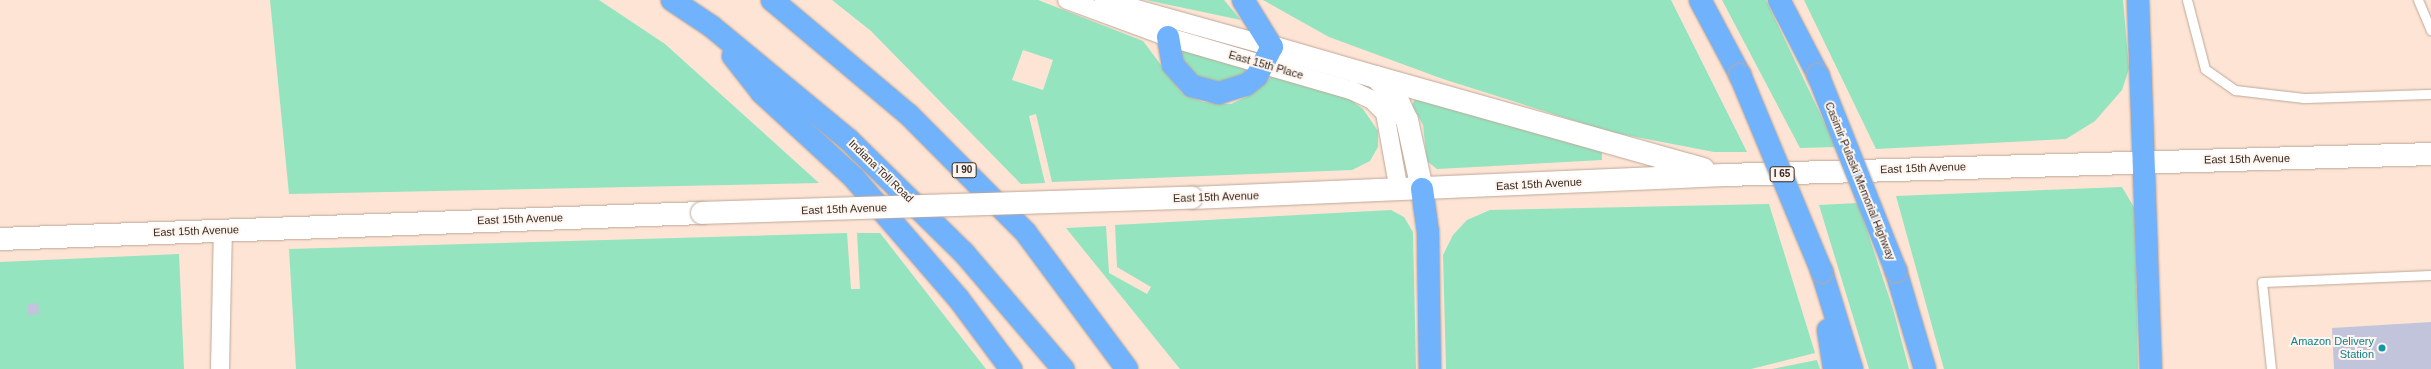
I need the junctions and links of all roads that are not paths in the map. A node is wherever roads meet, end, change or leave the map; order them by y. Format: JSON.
{"nodes":[{"id":1,"x":672,"y":0,"type":"edge"},
{"id":2,"x":772,"y":0,"type":"edge"},
{"id":3,"x":1067,"y":0,"type":"edge"},
{"id":4,"x":1104,"y":0,"type":"edge"},
{"id":5,"x":1243,"y":0,"type":"edge"},
{"id":6,"x":1700,"y":0,"type":"edge"},
{"id":7,"x":1779,"y":0,"type":"edge"},
{"id":8,"x":2138,"y":0,"type":"edge"},
{"id":9,"x":2187,"y":0,"type":"edge"},
{"id":10,"x":2418,"y":0,"type":"edge"},
{"id":11,"x":711,"y":26,"type":"junction"},
{"id":12,"x":2431,"y":30,"type":"edge"},
{"id":13,"x":1168,"y":37,"type":"junction"},
{"id":14,"x":1269,"y":56,"type":"junction"},
{"id":15,"x":1376,"y":77,"type":"junction"},
{"id":16,"x":2431,"y":94,"type":"edge"},
{"id":17,"x":2431,"y":154,"type":"edge"},
{"id":18,"x":2146,"y":161,"type":"junction"},
{"id":19,"x":1726,"y":175,"type":"junction"},
{"id":20,"x":1422,"y":189,"type":"junction"},
{"id":21,"x":1399,"y":190,"type":"junction"},
{"id":22,"x":222,"y":230,"type":"junction"},
{"id":23,"x":0,"y":239,"type":"edge"},
{"id":24,"x":2431,"y":275,"type":"edge"},
{"id":25,"x":1825,"y":282,"type":"junction"},
{"id":26,"x":220,"y":369,"type":"edge"},
{"id":27,"x":1011,"y":369,"type":"edge"},
{"id":28,"x":1063,"y":369,"type":"edge"},
{"id":29,"x":1126,"y":369,"type":"edge"},
{"id":30,"x":1430,"y":369,"type":"edge"},
{"id":31,"x":1834,"y":369,"type":"edge"},
{"id":32,"x":1852,"y":369,"type":"edge"},
{"id":33,"x":1925,"y":369,"type":"edge"},
{"id":34,"x":2151,"y":369,"type":"edge"},
{"id":35,"x":2271,"y":369,"type":"edge"}],
"edges":[{"from":1,"to":11,"type":"highway","name":"Indiana Toll Road"},
{"from":2,"to":29,"type":"highway","number":"I 90"},
{"from":3,"to":13,"type":"street","name":"East 15th Place"},
{"from":4,"to":14,"type":"street","name":"East 15th Place"},
{"from":5,"to":14,"type":"highway"},
{"from":6,"to":25,"type":"highway","number":"I 65","bridge":true},
{"from":7,"to":33,"type":"highway","name":"Casimir Pulaski Memorial Highway","bridge":true},
{"from":8,"to":18,"type":"highway"},
{"from":9,"to":16,"type":"lane"},
{"from":10,"to":12,"type":"lane"},
{"from":11,"to":27,"type":"highway"},
{"from":11,"to":28,"type":"highway","name":"Indiana Toll Road"},
{"from":13,"to":14,"type":"street","name":"East 15th Place"},
{"from":13,"to":14,"type":"highway"},
{"from":14,"to":15,"type":"street","name":"East 15th Place"},
{"from":14,"to":21,"type":"street","name":"East 15th Place"},
{"from":15,"to":19,"type":"street","name":"East 15th Place"},
{"from":15,"to":20,"type":"street"},
{"from":17,"to":18,"type":"street","name":"East 15th Avenue"},
{"from":18,"to":19,"type":"street","name":"East 15th Avenue"},
{"from":18,"to":34,"type":"highway"},
{"from":19,"to":20,"type":"street","name":"East 15th Avenue"},
{"from":20,"to":21,"type":"street","name":"East 15th Avenue"},
{"from":20,"to":30,"type":"highway"},
{"from":21,"to":22,"type":"street","name":"East 15th Avenue","bridge":true},
{"from":22,"to":23,"type":"street","name":"East 15th Avenue"},
{"from":22,"to":26,"type":"street"},
{"from":24,"to":35,"type":"lane"},
{"from":25,"to":31,"type":"highway"},
{"from":25,"to":32,"type":"highway","number":"I 65"}]}
